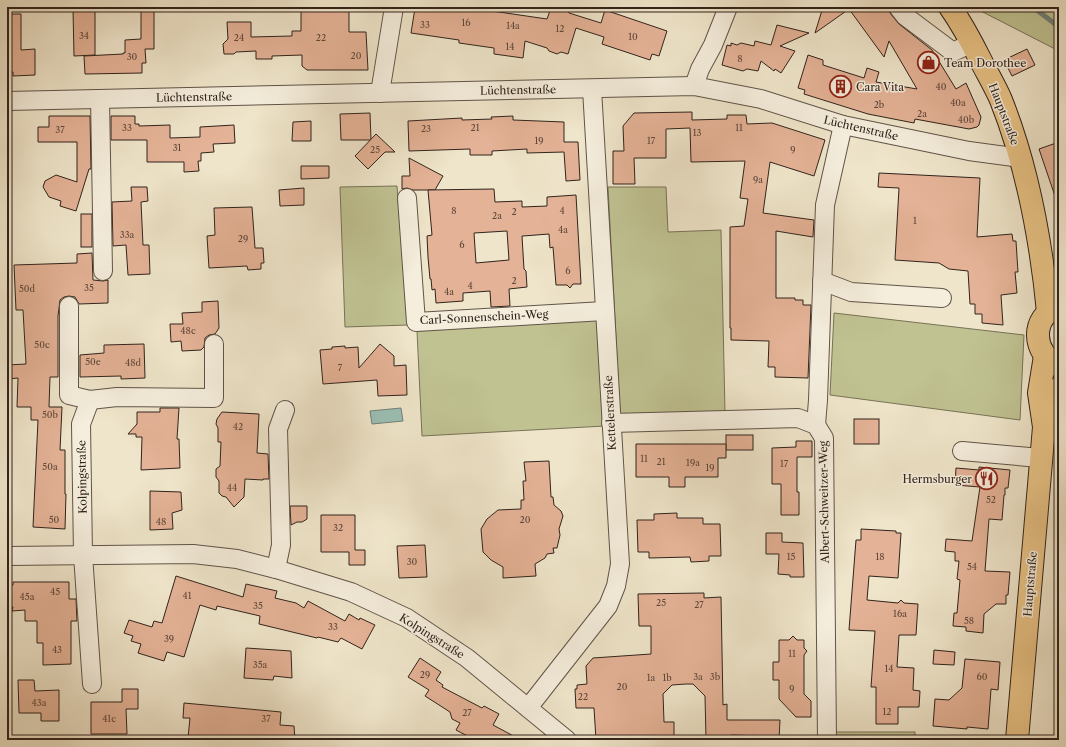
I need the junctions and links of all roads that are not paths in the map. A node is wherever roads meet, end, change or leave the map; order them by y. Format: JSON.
{"nodes":[{"id":1,"x":394,"y":7,"type":"edge"},
{"id":2,"x":728,"y":7,"type":"edge"},
{"id":3,"x":898,"y":7,"type":"edge"},
{"id":4,"x":950,"y":7,"type":"edge"},
{"id":5,"x":972,"y":43,"type":"junction"},
{"id":6,"x":694,"y":86,"type":"junction"},
{"id":7,"x":592,"y":89,"type":"junction"},
{"id":8,"x":380,"y":93,"type":"junction"},
{"id":9,"x":105,"y":99,"type":"junction"},
{"id":10,"x":7,"y":101,"type":"edge"},
{"id":11,"x":842,"y":125,"type":"junction"},
{"id":12,"x":1021,"y":158,"type":"junction"},
{"id":13,"x":113,"y":196,"type":"dead end"},
{"id":14,"x":407,"y":198,"type":"dead end"},
{"id":15,"x":1037,"y":228,"type":"junction"},
{"id":16,"x":103,"y":271,"type":"dead end"},
{"id":17,"x":1059,"y":271,"type":"edge"},
{"id":18,"x":822,"y":281,"type":"junction"},
{"id":19,"x":942,"y":298,"type":"dead end"},
{"id":20,"x":69,"y":306,"type":"dead end"},
{"id":21,"x":1053,"y":309,"type":"edge"},
{"id":22,"x":604,"y":311,"type":"junction"},
{"id":23,"x":214,"y":344,"type":"dead end"},
{"id":24,"x":1052,"y":361,"type":"edge"},
{"id":25,"x":1059,"y":388,"type":"edge"},
{"id":26,"x":90,"y":400,"type":"junction"},
{"id":27,"x":285,"y":410,"type":"dead end"},
{"id":28,"x":611,"y":423,"type":"junction"},
{"id":29,"x":816,"y":425,"type":"junction"},
{"id":30,"x":1044,"y":427,"type":"junction"},
{"id":31,"x":962,"y":451,"type":"dead end"},
{"id":32,"x":1040,"y":458,"type":"junction"},
{"id":33,"x":83,"y":555,"type":"junction"},
{"id":34,"x":7,"y":556,"type":"edge"},
{"id":35,"x":276,"y":569,"type":"junction"},
{"id":36,"x":92,"y":684,"type":"dead end"},
{"id":37,"x":528,"y":708,"type":"junction"},
{"id":38,"x":567,"y":740,"type":"edge"},
{"id":39,"x":827,"y":740,"type":"edge"},
{"id":40,"x":1017,"y":740,"type":"edge"}],
"edges":[{"from":1,"to":8,"type":"street"},
{"from":2,"to":6,"type":"street"},
{"from":3,"to":5,"type":"street"},
{"from":4,"to":5,"type":"main road","name":"Hauptstraße"},
{"from":5,"to":12,"type":"main road","name":"Hauptstraße"},
{"from":6,"to":7,"type":"street","name":"Lüchtenstraße"},
{"from":6,"to":11,"type":"street","name":"Lüchtenstraße"},
{"from":7,"to":8,"type":"street","name":"Lüchtenstraße"},
{"from":7,"to":22,"type":"street","name":"Kettelerstraße"},
{"from":8,"to":9,"type":"street","name":"Lüchtenstraße"},
{"from":9,"to":10,"type":"street","name":"Lüchtenstraße"},
{"from":9,"to":13,"type":"street"},
{"from":9,"to":16,"type":"street"},
{"from":11,"to":12,"type":"street","name":"Lüchtenstraße"},
{"from":11,"to":18,"type":"street"},
{"from":12,"to":15,"type":"main road","name":"Hauptstraße"},
{"from":14,"to":22,"type":"street","name":"Carl-Sonnenschein-Weg"},
{"from":15,"to":17,"type":"main road","name":"Hauptstraße"},
{"from":15,"to":21,"type":"main road","name":"Hauptstraße"},
{"from":18,"to":19,"type":"street"},
{"from":18,"to":29,"type":"street"},
{"from":20,"to":26,"type":"street"},
{"from":21,"to":24,"type":"main road"},
{"from":22,"to":28,"type":"street","name":"Kettelerstraße"},
{"from":23,"to":26,"type":"street"},
{"from":24,"to":30,"type":"main road","name":"Hauptstraße"},
{"from":25,"to":30,"type":"main road","name":"Hauptstraße"},
{"from":26,"to":33,"type":"street","name":"Kolpingstraße"},
{"from":27,"to":35,"type":"street"},
{"from":28,"to":29,"type":"street","name":"Albert-Schweitzer-Weg"},
{"from":28,"to":37,"type":"street","name":"Kettelerstraße"},
{"from":29,"to":39,"type":"street","name":"Albert-Schweitzer-Weg"},
{"from":30,"to":32,"type":"main road","name":"Hauptstraße"},
{"from":31,"to":32,"type":"street"},
{"from":32,"to":40,"type":"main road","name":"Hauptstraße"},
{"from":33,"to":34,"type":"street","name":"Kolpingstraße"},
{"from":33,"to":35,"type":"street","name":"Kolpingstraße"},
{"from":33,"to":36,"type":"street"},
{"from":35,"to":37,"type":"street","name":"Kolpingstraße"},
{"from":37,"to":38,"type":"street","name":"Kolpingstraße"}]}
